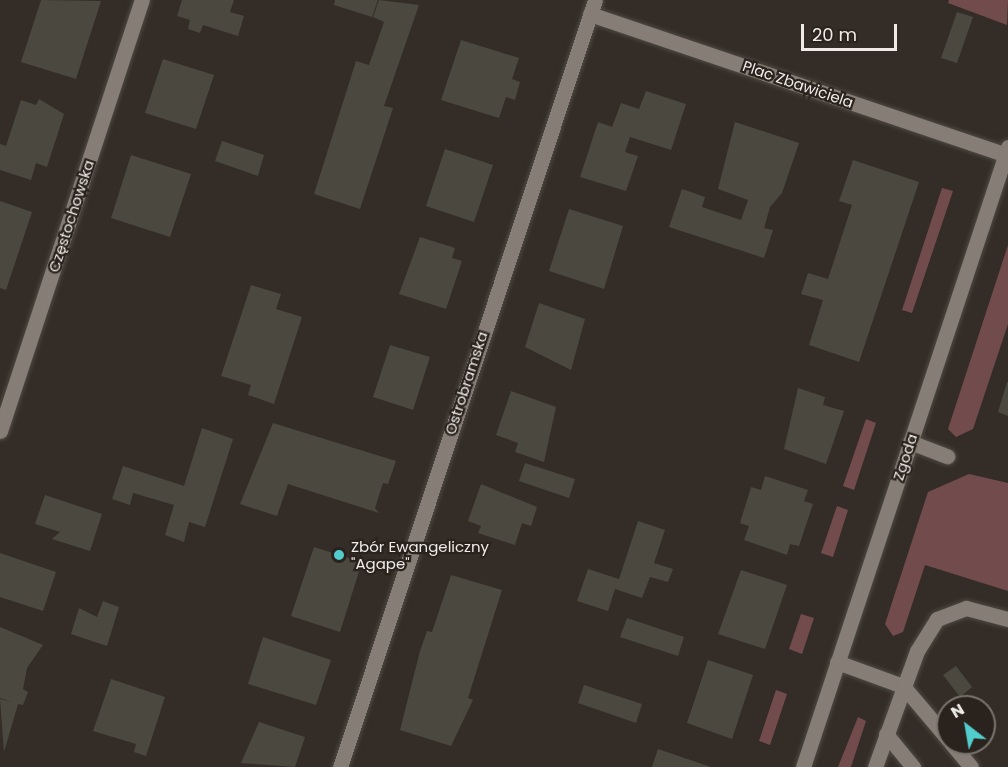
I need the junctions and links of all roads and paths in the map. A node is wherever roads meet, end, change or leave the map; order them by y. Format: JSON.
{"nodes":[{"id":1,"x":142,"y":0,"type":"edge"},
{"id":2,"x":592,"y":7,"type":"edge"},
{"id":3,"x":1007,"y":151,"type":"edge"},
{"id":4,"x":1004,"y":175,"type":"edge"},
{"id":5,"x":0,"y":431,"type":"edge"},
{"id":6,"x":910,"y":442,"type":"junction"},
{"id":7,"x":947,"y":456,"type":"dead end"},
{"id":8,"x":1008,"y":619,"type":"edge"},
{"id":9,"x":837,"y":662,"type":"junction"},
{"id":10,"x":903,"y":686,"type":"junction"},
{"id":11,"x":936,"y":725,"type":"edge"},
{"id":12,"x":886,"y":735,"type":"junction"},
{"id":13,"x":961,"y":755,"type":"edge"},
{"id":14,"x":340,"y":767,"type":"edge"},
{"id":15,"x":803,"y":767,"type":"edge"},
{"id":16,"x":874,"y":767,"type":"edge"},
{"id":17,"x":913,"y":767,"type":"edge"},
{"id":18,"x":971,"y":767,"type":"edge"}],
"edges":[{"from":1,"to":5,"type":"street","name":"Częstochowska"},
{"from":2,"to":3,"type":"street","name":"Plac Zbawiciela"},
{"from":2,"to":14,"type":"street","name":"Ostrobramska"},
{"from":3,"to":4,"type":"street","name":"Zgoda"},
{"from":4,"to":6,"type":"street","name":"Zgoda"},
{"from":6,"to":7,"type":"street"},
{"from":6,"to":9,"type":"street","name":"Zgoda"},
{"from":8,"to":10,"type":"street"},
{"from":9,"to":10,"type":"street"},
{"from":9,"to":15,"type":"street","name":"Zgoda"},
{"from":10,"to":11,"type":"street"},
{"from":10,"to":12,"type":"street"},
{"from":12,"to":16,"type":"street"},
{"from":12,"to":17,"type":"street"},
{"from":13,"to":18,"type":"street"}]}
